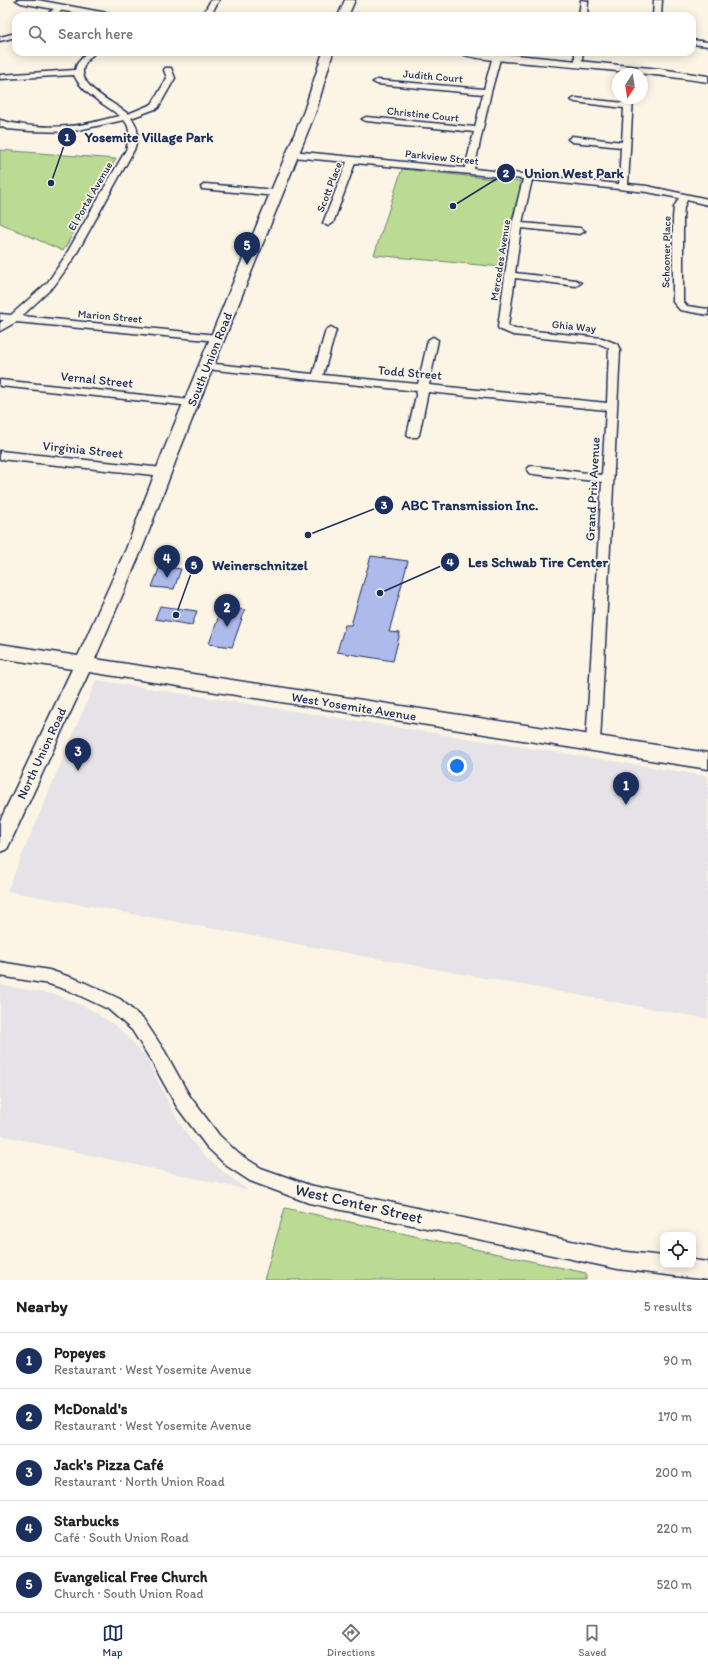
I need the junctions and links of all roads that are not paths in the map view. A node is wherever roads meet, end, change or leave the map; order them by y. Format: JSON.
{"nodes":[{"id":1,"x":21,"y":0,"type":"edge"},
{"id":2,"x":215,"y":0,"type":"edge"},
{"id":3,"x":350,"y":0,"type":"edge"},
{"id":4,"x":658,"y":0,"type":"edge"},
{"id":5,"x":584,"y":1,"type":"edge"},
{"id":6,"x":61,"y":8,"type":"junction"},
{"id":7,"x":55,"y":12,"type":"edge"},
{"id":8,"x":84,"y":12,"type":"edge"},
{"id":9,"x":208,"y":12,"type":"edge"},
{"id":10,"x":345,"y":12,"type":"edge"},
{"id":11,"x":583,"y":12,"type":"edge"},
{"id":12,"x":657,"y":12,"type":"edge"},
{"id":13,"x":12,"y":37,"type":"edge"},
{"id":14,"x":0,"y":39,"type":"edge"},
{"id":15,"x":696,"y":42,"type":"edge"},
{"id":16,"x":708,"y":44,"type":"edge"},
{"id":17,"x":88,"y":56,"type":"edge"},
{"id":18,"x":327,"y":56,"type":"edge"},
{"id":19,"x":498,"y":56,"type":"edge"},
{"id":20,"x":507,"y":56,"type":"edge"},
{"id":21,"x":579,"y":56,"type":"edge"},
{"id":22,"x":578,"y":64,"type":"junction"},
{"id":23,"x":612,"y":69,"type":"edge"},
{"id":24,"x":168,"y":70,"type":"dead end"},
{"id":25,"x":78,"y":72,"type":"junction"},
{"id":26,"x":648,"y":73,"type":"edge"},
{"id":27,"x":0,"y":77,"type":"edge"},
{"id":28,"x":708,"y":79,"type":"edge"},
{"id":29,"x":377,"y":82,"type":"dead end"},
{"id":30,"x":487,"y":92,"type":"junction"},
{"id":31,"x":575,"y":100,"type":"dead end"},
{"id":32,"x":612,"y":101,"type":"edge"},
{"id":33,"x":629,"y":104,"type":"edge"},
{"id":34,"x":126,"y":117,"type":"junction"},
{"id":35,"x":366,"y":119,"type":"dead end"},
{"id":36,"x":0,"y":124,"type":"edge"},
{"id":37,"x":479,"y":130,"type":"junction"},
{"id":38,"x":572,"y":139,"type":"dead end"},
{"id":39,"x":625,"y":145,"type":"junction"},
{"id":40,"x":292,"y":154,"type":"junction"},
{"id":41,"x":352,"y":160,"type":"junction"},
{"id":42,"x":469,"y":172,"type":"junction"},
{"id":43,"x":528,"y":178,"type":"junction"},
{"id":44,"x":205,"y":187,"type":"dead end"},
{"id":45,"x":623,"y":187,"type":"junction"},
{"id":46,"x":276,"y":193,"type":"junction"},
{"id":47,"x":684,"y":197,"type":"junction"},
{"id":48,"x":708,"y":202,"type":"edge"},
{"id":49,"x":328,"y":223,"type":"dead end"},
{"id":50,"x":517,"y":225,"type":"junction"},
{"id":51,"x":580,"y":231,"type":"dead end"},
{"id":52,"x":510,"y":275,"type":"junction"},
{"id":53,"x":576,"y":283,"type":"dead end"},
{"id":54,"x":708,"y":312,"type":"edge"},
{"id":55,"x":0,"y":317,"type":"edge"},
{"id":56,"x":14,"y":318,"type":"junction"},
{"id":57,"x":0,"y":328,"type":"edge"},
{"id":58,"x":331,"y":330,"type":"dead end"},
{"id":59,"x":521,"y":333,"type":"joint"},
{"id":60,"x":218,"y":338,"type":"junction"},
{"id":61,"x":433,"y":340,"type":"dead end"},
{"id":62,"x":614,"y":357,"type":"joint"},
{"id":63,"x":206,"y":366,"type":"junction"},
{"id":64,"x":317,"y":377,"type":"junction"},
{"id":65,"x":0,"y":383,"type":"edge"},
{"id":66,"x":423,"y":387,"type":"junction"},
{"id":67,"x":191,"y":403,"type":"junction"},
{"id":68,"x":612,"y":407,"type":"junction"},
{"id":69,"x":413,"y":435,"type":"dead end"},
{"id":70,"x":0,"y":455,"type":"edge"},
{"id":71,"x":533,"y":470,"type":"dead end"},
{"id":72,"x":163,"y":472,"type":"junction"},
{"id":73,"x":608,"y":479,"type":"junction"},
{"id":74,"x":0,"y":651,"type":"edge"},
{"id":75,"x":83,"y":665,"type":"junction"},
{"id":76,"x":592,"y":743,"type":"junction"},
{"id":77,"x":708,"y":761,"type":"edge"},
{"id":78,"x":0,"y":843,"type":"edge"},
{"id":79,"x":0,"y":969,"type":"edge"},
{"id":80,"x":702,"y":1274,"type":"edge"}],
"edges":[{"from":1,"to":6,"type":"street"},
{"from":2,"to":9,"type":"street"},
{"from":3,"to":10,"type":"street"},
{"from":4,"to":12,"type":"street"},
{"from":5,"to":11,"type":"street"},
{"from":6,"to":7,"type":"street"},
{"from":6,"to":8,"type":"street"},
{"from":13,"to":14,"type":"street"},
{"from":15,"to":16,"type":"street"},
{"from":17,"to":25,"type":"street"},
{"from":18,"to":40,"type":"street","name":"South Union Road"},
{"from":19,"to":30,"type":"street"},
{"from":20,"to":22,"type":"street"},
{"from":21,"to":22,"type":"street"},
{"from":22,"to":23,"type":"street"},
{"from":24,"to":34,"type":"street"},
{"from":25,"to":27,"type":"street"},
{"from":25,"to":34,"type":"street"},
{"from":26,"to":28,"type":"street"},
{"from":29,"to":30,"type":"street","name":"Judith Court"},
{"from":30,"to":37,"type":"street"},
{"from":31,"to":32,"type":"street"},
{"from":33,"to":39,"type":"street"},
{"from":34,"to":36,"type":"street"},
{"from":34,"to":56,"type":"street","name":"El Portal Avenue"},
{"from":35,"to":37,"type":"street","name":"Christine Court"},
{"from":37,"to":42,"type":"street"},
{"from":38,"to":39,"type":"street"},
{"from":39,"to":45,"type":"street"},
{"from":40,"to":41,"type":"street","name":"Parkview Street"},
{"from":40,"to":46,"type":"street","name":"South Union Road"},
{"from":41,"to":42,"type":"street","name":"Parkview Street"},
{"from":41,"to":49,"type":"street","name":"Scott Place"},
{"from":42,"to":43,"type":"street","name":"Parkview Street"},
{"from":43,"to":45,"type":"street","name":"Parkview Street"},
{"from":43,"to":50,"type":"street","name":"Mercedes Avenue"},
{"from":44,"to":46,"type":"street"},
{"from":45,"to":47,"type":"street","name":"Parkview Street"},
{"from":46,"to":60,"type":"street","name":"South Union Road"},
{"from":47,"to":48,"type":"street","name":"Parkview Street"},
{"from":47,"to":54,"type":"street","name":"Schooner Place"},
{"from":50,"to":51,"type":"street"},
{"from":50,"to":52,"type":"street","name":"Mercedes Avenue"},
{"from":52,"to":53,"type":"street"},
{"from":52,"to":59,"type":"street","name":"Mercedes Avenue"},
{"from":55,"to":56,"type":"street","name":"Marion Street"},
{"from":56,"to":57,"type":"street","name":"El Portal Avenue"},
{"from":56,"to":60,"type":"street","name":"Marion Street"},
{"from":58,"to":64,"type":"street"},
{"from":59,"to":62,"type":"street","name":"Ghia Way"},
{"from":60,"to":63,"type":"street","name":"South Union Road"},
{"from":61,"to":66,"type":"street"},
{"from":62,"to":68,"type":"street","name":"Grand Prix Avenue"},
{"from":63,"to":64,"type":"street","name":"Todd Street"},
{"from":63,"to":67,"type":"street","name":"South Union Road"},
{"from":64,"to":66,"type":"street","name":"Todd Street"},
{"from":65,"to":67,"type":"street","name":"Vernal Street"},
{"from":66,"to":68,"type":"street","name":"Todd Street"},
{"from":66,"to":69,"type":"street"},
{"from":67,"to":72,"type":"street","name":"South Union Road"},
{"from":68,"to":73,"type":"street","name":"Grand Prix Avenue"},
{"from":70,"to":72,"type":"street","name":"Virginia Street"},
{"from":71,"to":73,"type":"street"},
{"from":72,"to":75,"type":"street","name":"South Union Road"},
{"from":73,"to":76,"type":"street","name":"Grand Prix Avenue"},
{"from":74,"to":75,"type":"street","name":"West Yosemite Avenue"},
{"from":75,"to":76,"type":"street","name":"West Yosemite Avenue"},
{"from":75,"to":78,"type":"street","name":"North Union Road"},
{"from":76,"to":77,"type":"street","name":"West Yosemite Avenue"},
{"from":79,"to":80,"type":"street","name":"West Center Street"}]}
